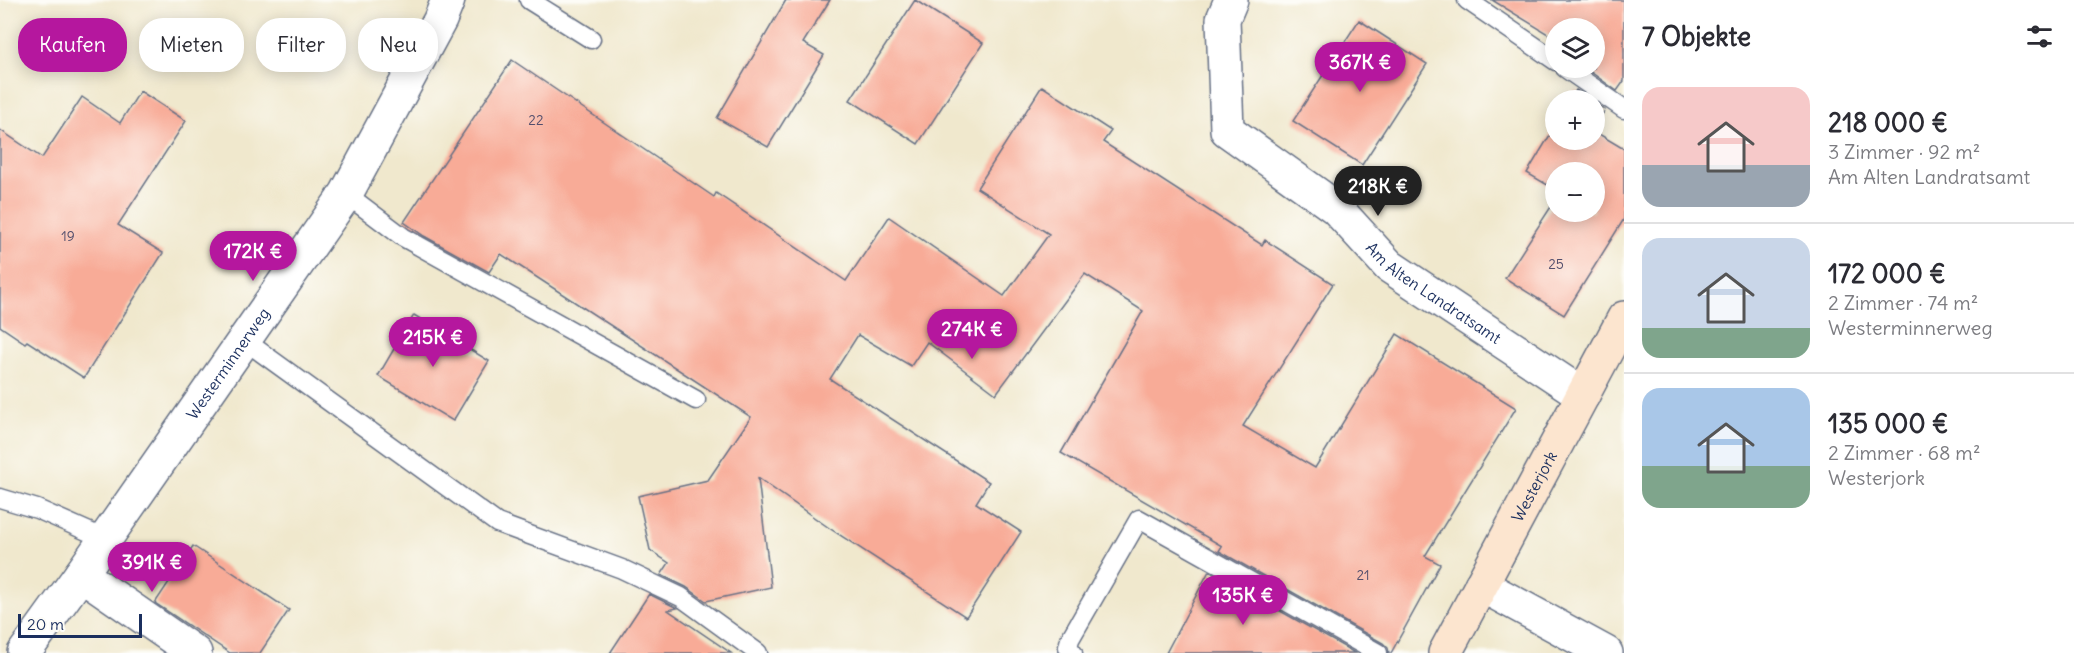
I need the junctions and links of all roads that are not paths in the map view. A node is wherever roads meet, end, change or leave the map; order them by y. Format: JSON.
{"nodes":[{"id":1,"x":448,"y":0,"type":"edge"},
{"id":2,"x":530,"y":0,"type":"edge"},
{"id":3,"x":1231,"y":0,"type":"edge"},
{"id":4,"x":1467,"y":0,"type":"edge"},
{"id":5,"x":591,"y":39,"type":"dead end"},
{"id":6,"x":1545,"y":53,"type":"edge"},
{"id":7,"x":1579,"y":78,"type":"edge"},
{"id":8,"x":1624,"y":109,"type":"edge"},
{"id":9,"x":346,"y":194,"type":"junction"},
{"id":10,"x":1624,"y":318,"type":"edge"},
{"id":11,"x":244,"y":340,"type":"junction"},
{"id":12,"x":1583,"y":395,"type":"junction"},
{"id":13,"x":696,"y":400,"type":"dead end"},
{"id":14,"x":0,"y":498,"type":"edge"},
{"id":15,"x":105,"y":539,"type":"junction"},
{"id":16,"x":81,"y":574,"type":"junction"},
{"id":17,"x":1481,"y":585,"type":"junction"},
{"id":18,"x":24,"y":653,"type":"edge"},
{"id":19,"x":195,"y":653,"type":"edge"},
{"id":20,"x":758,"y":653,"type":"edge"},
{"id":21,"x":1073,"y":653,"type":"edge"},
{"id":22,"x":1378,"y":653,"type":"edge"},
{"id":23,"x":1445,"y":653,"type":"edge"},
{"id":24,"x":1606,"y":653,"type":"edge"}],
"edges":[{"from":1,"to":9,"type":"street","name":"Westerminnerweg"},
{"from":2,"to":5,"type":"lane"},
{"from":3,"to":12,"type":"street","name":"Am Alten Landratsamt"},
{"from":4,"to":6,"type":"lane"},
{"from":7,"to":8,"type":"lane"},
{"from":9,"to":11,"type":"street","name":"Westerminnerweg"},
{"from":9,"to":13,"type":"lane"},
{"from":10,"to":12,"type":"main road","name":"Westerjork"},
{"from":11,"to":15,"type":"street","name":"Westerminnerweg"},
{"from":11,"to":20,"type":"lane"},
{"from":12,"to":17,"type":"main road","name":"Westerjork"},
{"from":14,"to":15,"type":"lane"},
{"from":15,"to":16,"type":"street","name":"Westerminnerweg"},
{"from":16,"to":18,"type":"street","name":"Westerminnerweg"},
{"from":16,"to":19,"type":"street"},
{"from":17,"to":23,"type":"main road","name":"Westerjork"},
{"from":17,"to":24,"type":"street"},
{"from":21,"to":22,"type":"lane"}]}
